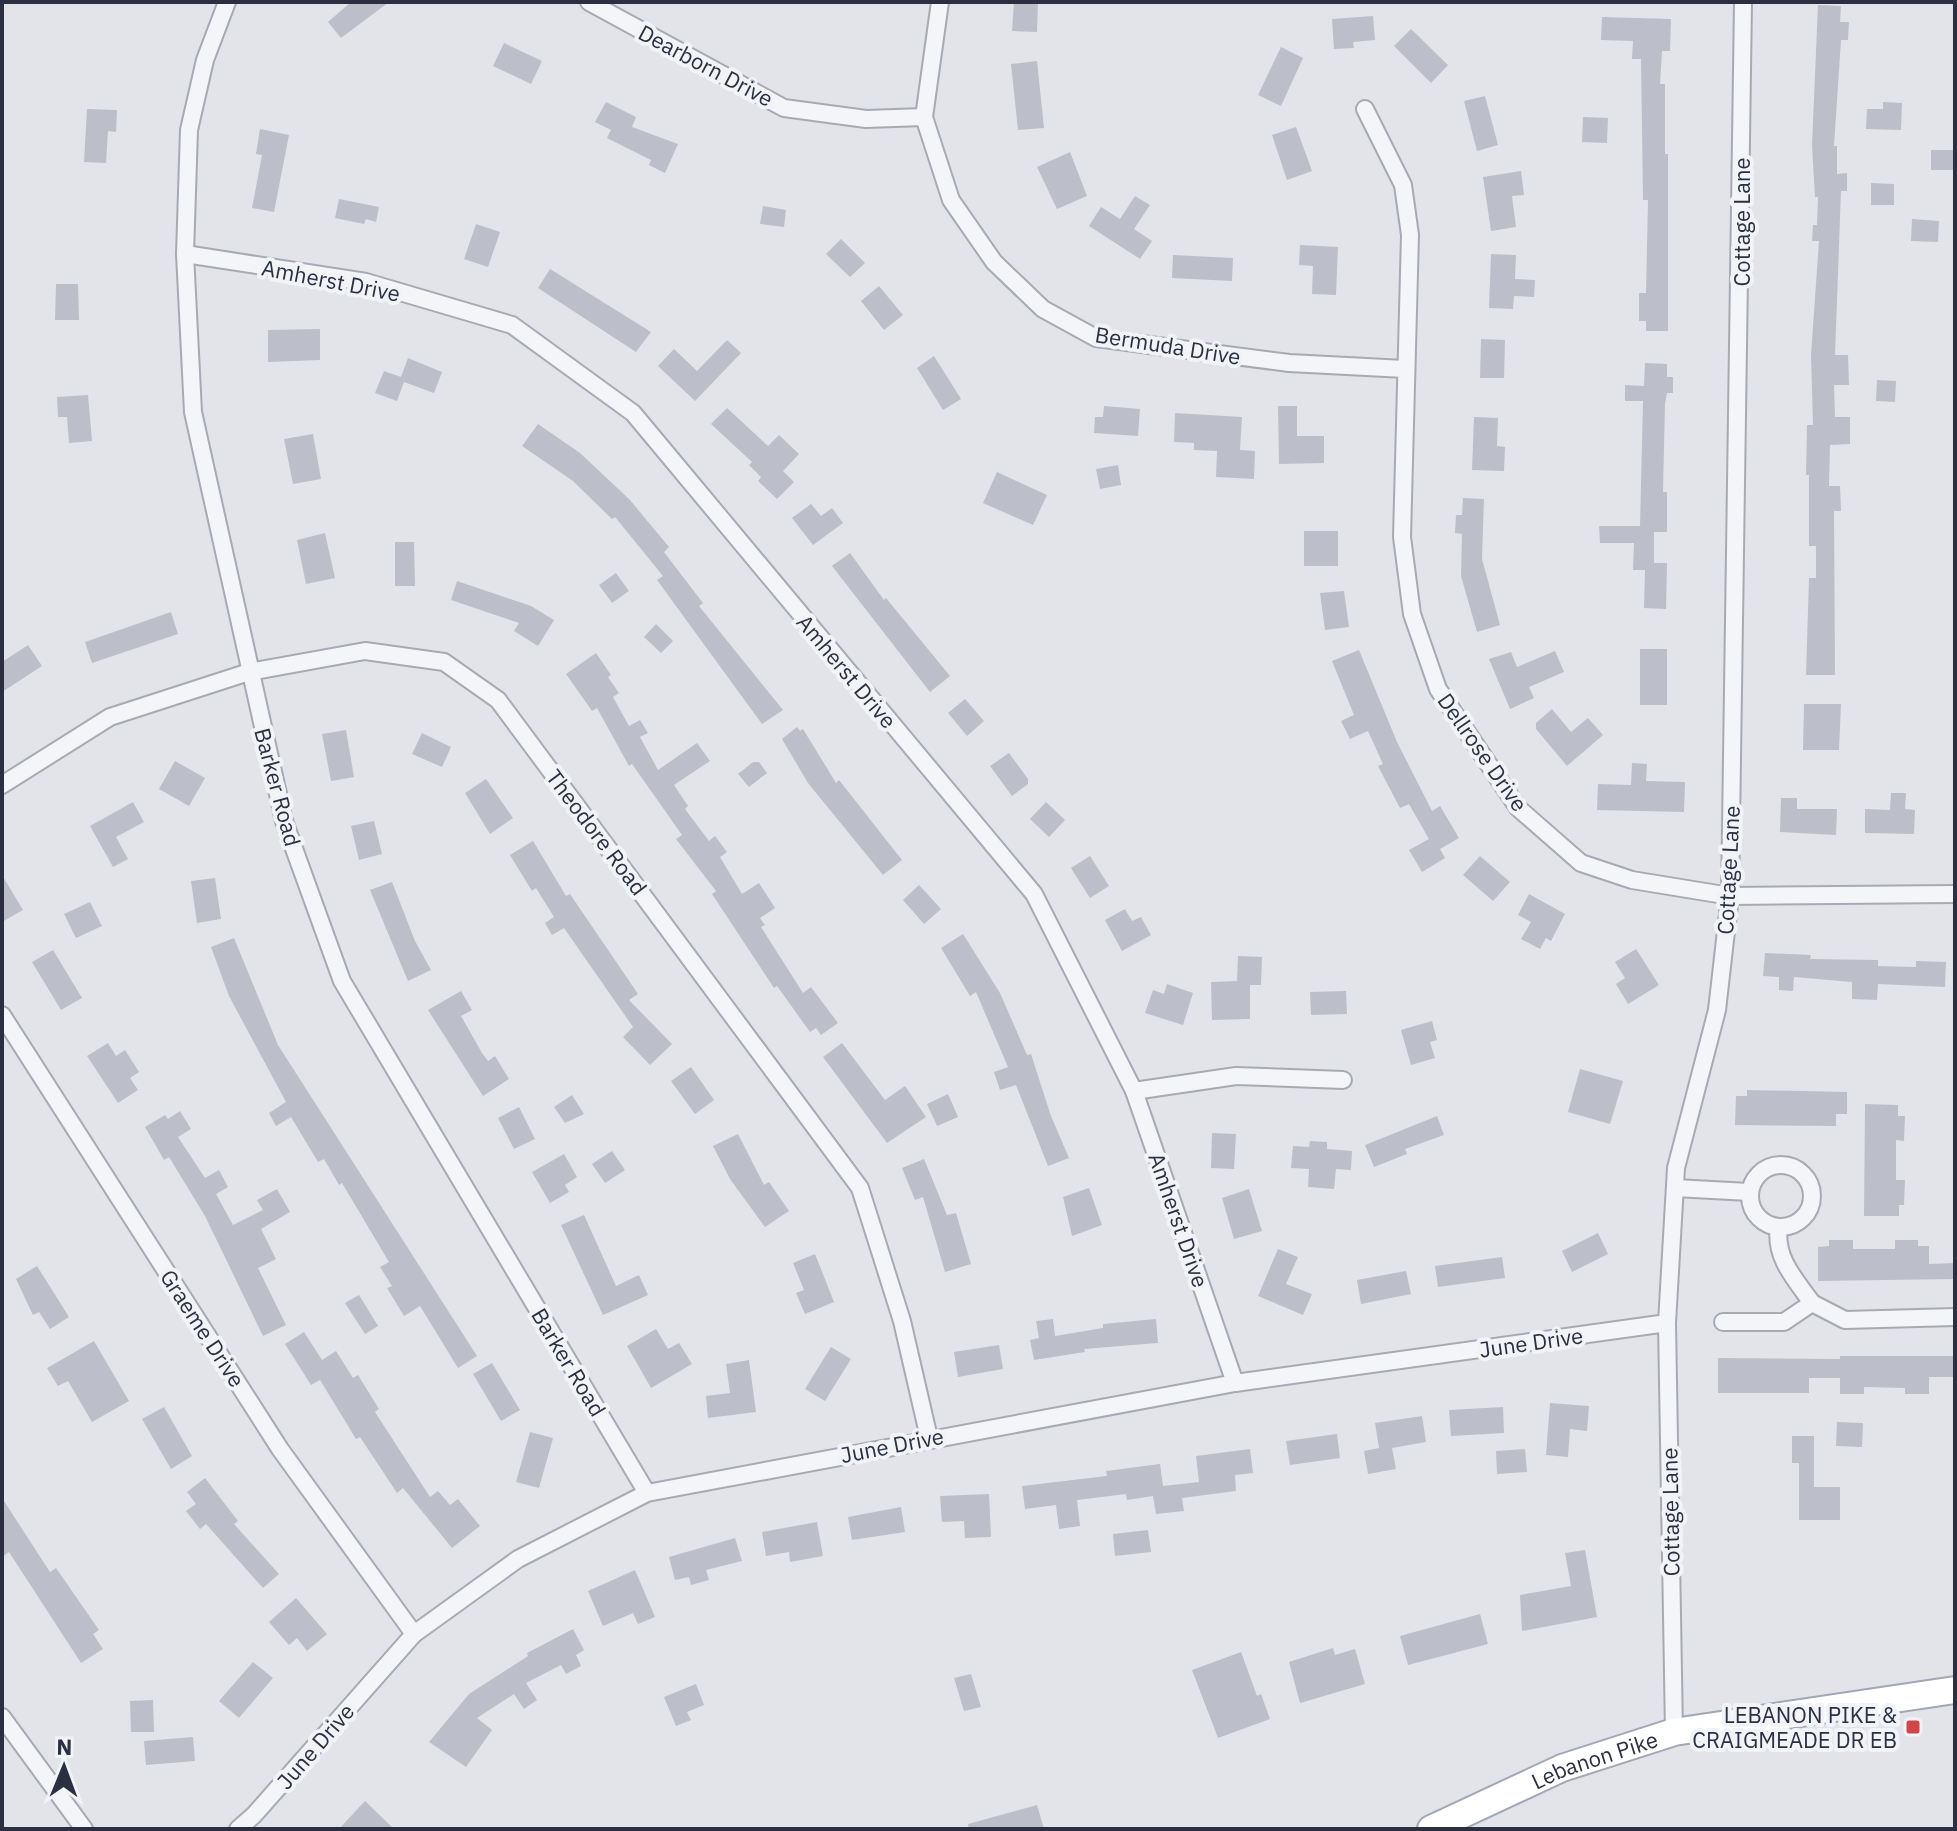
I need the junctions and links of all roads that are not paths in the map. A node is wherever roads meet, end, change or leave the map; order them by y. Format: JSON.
{"nodes":[{"id":1,"x":227,"y":2,"type":"edge"},
{"id":2,"x":589,"y":2,"type":"edge"},
{"id":3,"x":940,"y":2,"type":"edge"},
{"id":4,"x":1743,"y":2,"type":"edge"},
{"id":5,"x":1365,"y":109,"type":"dead end"},
{"id":6,"x":924,"y":117,"type":"junction"},
{"id":7,"x":185,"y":254,"type":"junction"},
{"id":8,"x":1405,"y":369,"type":"junction"},
{"id":9,"x":249,"y":672,"type":"junction"},
{"id":10,"x":2,"y":785,"type":"edge"},
{"id":11,"x":1955,"y":894,"type":"edge"},
{"id":12,"x":1730,"y":896,"type":"junction"},
{"id":13,"x":2,"y":1015,"type":"edge"},
{"id":14,"x":1343,"y":1080,"type":"dead end"},
{"id":15,"x":1134,"y":1091,"type":"junction"},
{"id":16,"x":1675,"y":1188,"type":"junction"},
{"id":17,"x":1749,"y":1192,"type":"junction"},
{"id":18,"x":1779,"y":1227,"type":"junction"},
{"id":19,"x":1812,"y":1303,"type":"junction"},
{"id":20,"x":1955,"y":1317,"type":"edge"},
{"id":21,"x":1723,"y":1322,"type":"dead end"},
{"id":22,"x":1667,"y":1323,"type":"junction"},
{"id":23,"x":1235,"y":1383,"type":"junction"},
{"id":24,"x":929,"y":1438,"type":"junction"},
{"id":25,"x":647,"y":1493,"type":"junction"},
{"id":26,"x":414,"y":1634,"type":"junction"},
{"id":27,"x":1955,"y":1690,"type":"edge"},
{"id":28,"x":2,"y":1717,"type":"edge"},
{"id":29,"x":1674,"y":1732,"type":"junction"},
{"id":30,"x":84,"y":1829,"type":"edge"},
{"id":31,"x":238,"y":1829,"type":"edge"},
{"id":32,"x":1431,"y":1829,"type":"edge"}],
"edges":[{"from":1,"to":7,"type":"street","name":"Barker Road"},
{"from":2,"to":6,"type":"street","name":"Dearborn Drive"},
{"from":3,"to":6,"type":"street","name":"Bermuda Drive"},
{"from":4,"to":12,"type":"street","name":"Cottage Lane"},
{"from":5,"to":8,"type":"street","name":"Dellrose Drive"},
{"from":6,"to":8,"type":"street","name":"Bermuda Drive"},
{"from":7,"to":9,"type":"street","name":"Barker Road"},
{"from":7,"to":15,"type":"street","name":"Amherst Drive"},
{"from":8,"to":12,"type":"street","name":"Dellrose Drive"},
{"from":9,"to":10,"type":"street","name":"Theodore Road"},
{"from":9,"to":24,"type":"street","name":"Theodore Road"},
{"from":9,"to":25,"type":"street","name":"Barker Road"},
{"from":11,"to":12,"type":"street","name":"Dellrose Drive"},
{"from":12,"to":16,"type":"street","name":"Cottage Lane"},
{"from":13,"to":26,"type":"street","name":"Graeme Drive"},
{"from":14,"to":15,"type":"street"},
{"from":15,"to":23,"type":"street","name":"Amherst Drive"},
{"from":16,"to":17,"type":"street"},
{"from":16,"to":22,"type":"street","name":"Cottage Lane"},
{"from":17,"to":18,"type":"street"},
{"from":17,"to":18,"type":"street"},
{"from":18,"to":19,"type":"street"},
{"from":19,"to":20,"type":"street"},
{"from":19,"to":21,"type":"street"},
{"from":22,"to":23,"type":"street","name":"June Drive"},
{"from":22,"to":29,"type":"street","name":"Cottage Lane"},
{"from":23,"to":24,"type":"street","name":"June Drive"},
{"from":24,"to":25,"type":"street","name":"June Drive"},
{"from":25,"to":26,"type":"street","name":"June Drive"},
{"from":26,"to":31,"type":"street","name":"June Drive"},
{"from":27,"to":29,"type":"main road","name":"Lebanon Pike"},
{"from":28,"to":30,"type":"street"},
{"from":29,"to":32,"type":"main road","name":"Lebanon Pike"}]}
